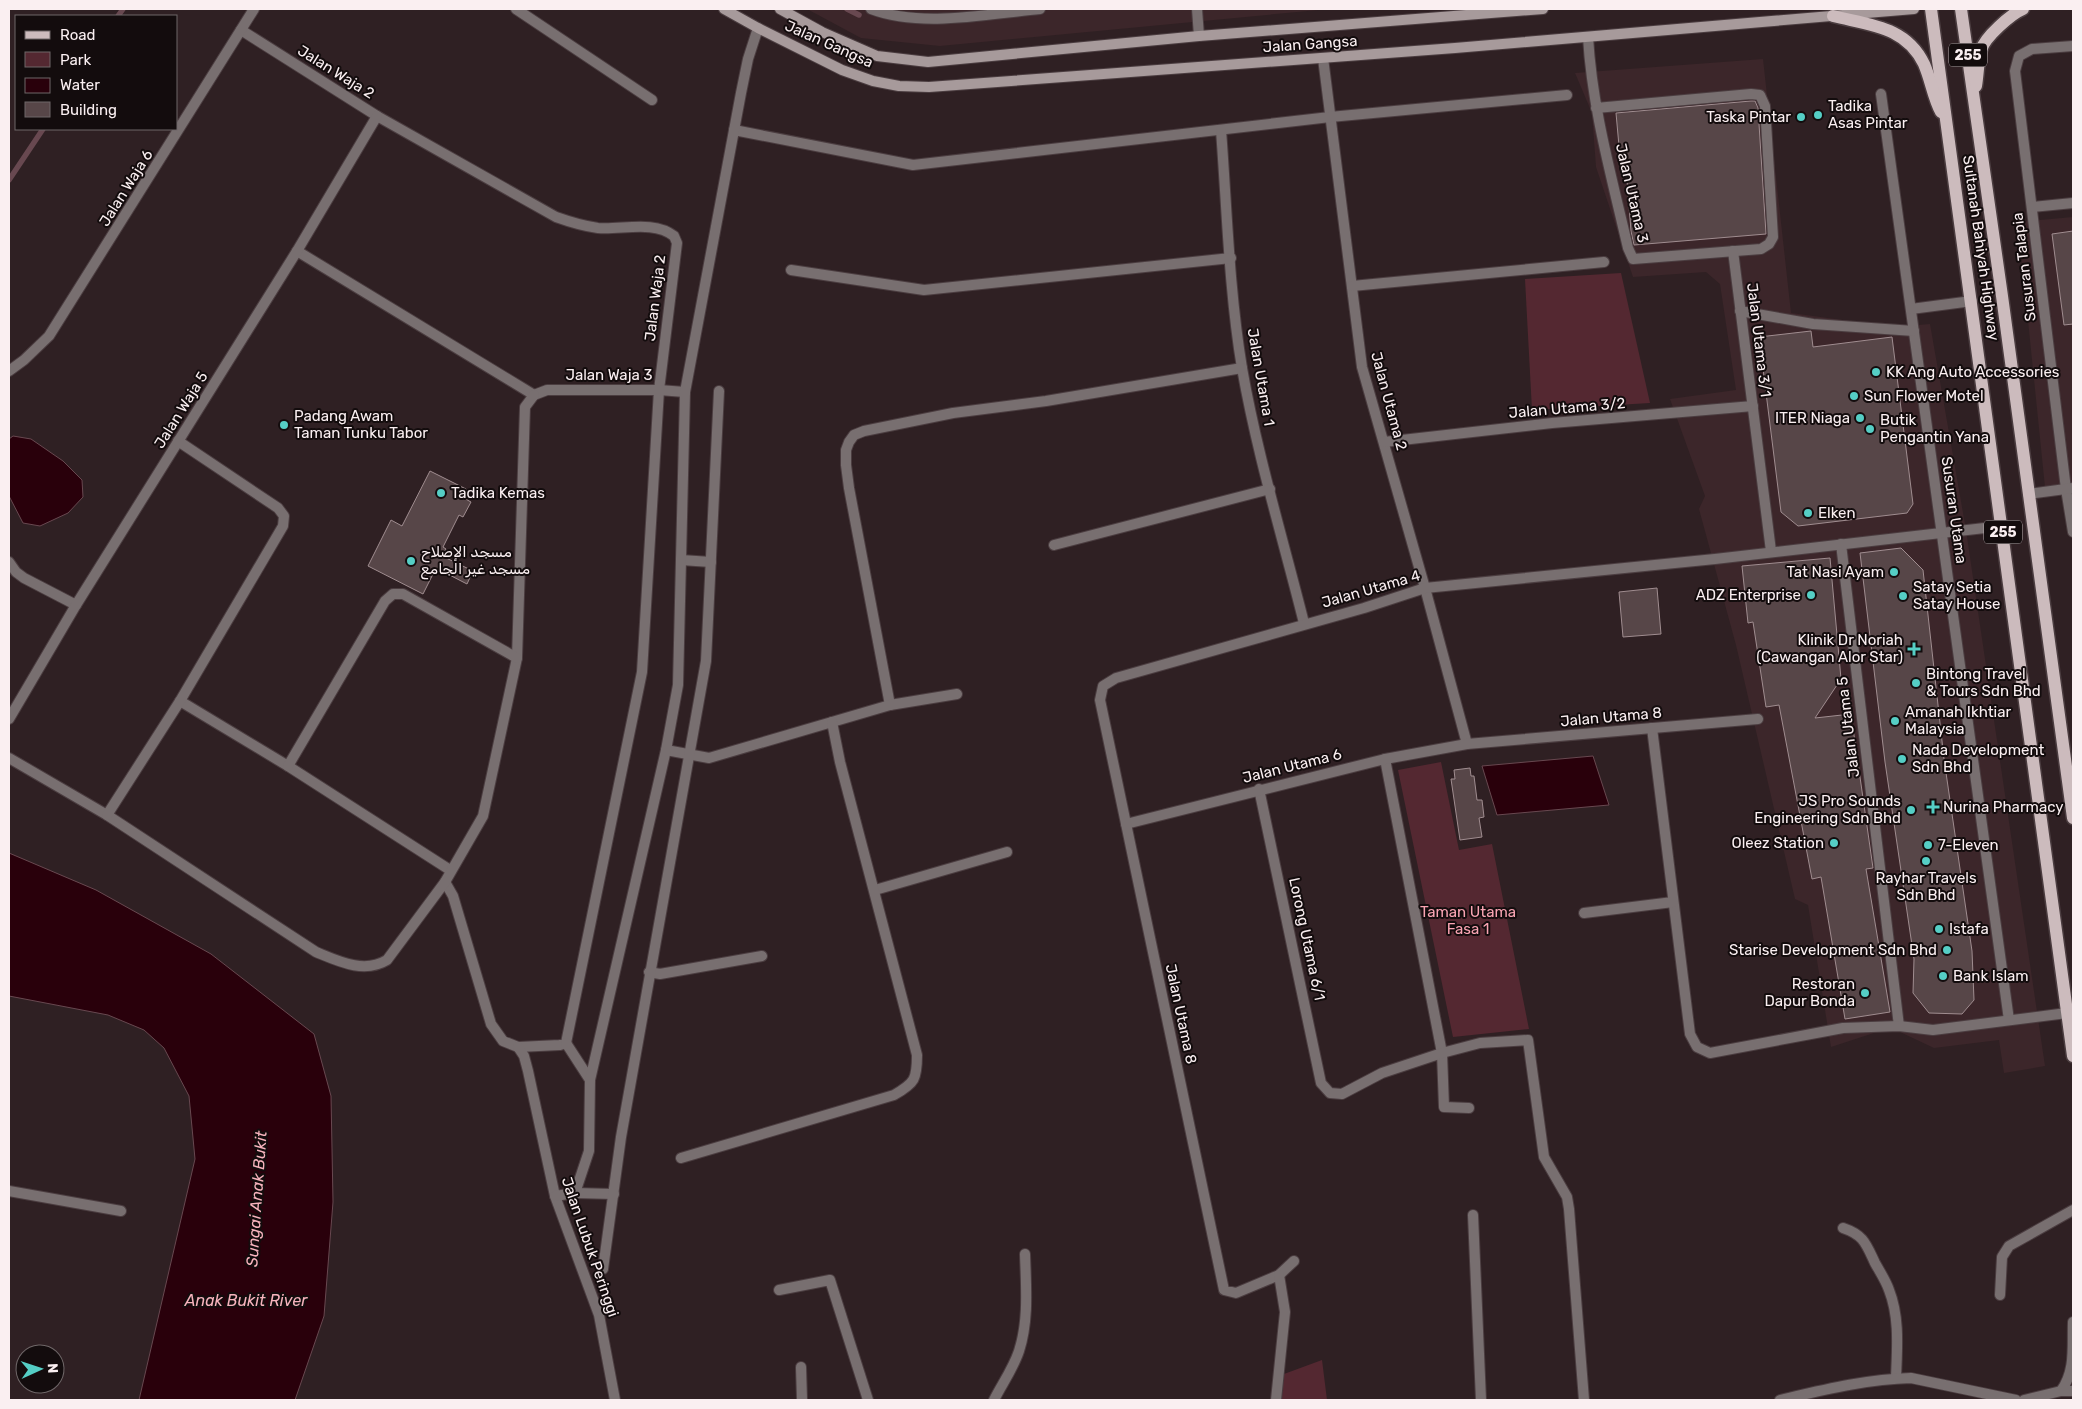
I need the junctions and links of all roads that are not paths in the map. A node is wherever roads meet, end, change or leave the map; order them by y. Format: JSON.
{"nodes":[{"id":1,"x":254,"y":9,"type":"edge"},
{"id":2,"x":516,"y":9,"type":"edge"},
{"id":3,"x":724,"y":9,"type":"edge"},
{"id":4,"x":780,"y":9,"type":"edge"},
{"id":5,"x":871,"y":9,"type":"edge"},
{"id":6,"x":1040,"y":9,"type":"edge"},
{"id":7,"x":1197,"y":9,"type":"edge"},
{"id":8,"x":1544,"y":9,"type":"edge"},
{"id":9,"x":1914,"y":9,"type":"edge"},
{"id":10,"x":1931,"y":9,"type":"edge"},
{"id":11,"x":1961,"y":9,"type":"edge"},
{"id":12,"x":2023,"y":9,"type":"edge"},
{"id":13,"x":1833,"y":16,"type":"junction"},
{"id":14,"x":758,"y":28,"type":"junction"},
{"id":15,"x":241,"y":30,"type":"junction"},
{"id":16,"x":1199,"y":36,"type":"junction"},
{"id":17,"x":1588,"y":37,"type":"junction"},
{"id":18,"x":2073,"y":46,"type":"edge"},
{"id":19,"x":1323,"y":58,"type":"junction"},
{"id":20,"x":1881,"y":94,"type":"dead end"},
{"id":21,"x":1567,"y":95,"type":"dead end"},
{"id":22,"x":652,"y":100,"type":"dead end"},
{"id":23,"x":1974,"y":101,"type":"junction"},
{"id":24,"x":1596,"y":108,"type":"junction"},
{"id":25,"x":377,"y":116,"type":"junction"},
{"id":26,"x":1330,"y":117,"type":"junction"},
{"id":27,"x":1947,"y":123,"type":"junction"},
{"id":28,"x":734,"y":130,"type":"junction"},
{"id":29,"x":1221,"y":130,"type":"junction"},
{"id":30,"x":2073,"y":203,"type":"edge"},
{"id":31,"x":2032,"y":207,"type":"junction"},
{"id":32,"x":297,"y":251,"type":"junction"},
{"id":33,"x":1733,"y":251,"type":"junction"},
{"id":34,"x":1231,"y":258,"type":"junction"},
{"id":35,"x":1604,"y":262,"type":"dead end"},
{"id":36,"x":791,"y":270,"type":"dead end"},
{"id":37,"x":1352,"y":286,"type":"junction"},
{"id":38,"x":1972,"y":301,"type":"junction"},
{"id":39,"x":1911,"y":309,"type":"junction"},
{"id":40,"x":1740,"y":310,"type":"junction"},
{"id":41,"x":1914,"y":331,"type":"junction"},
{"id":42,"x":1242,"y":368,"type":"junction"},
{"id":43,"x":9,"y":371,"type":"edge"},
{"id":44,"x":659,"y":390,"type":"junction"},
{"id":45,"x":719,"y":391,"type":"dead end"},
{"id":46,"x":685,"y":392,"type":"junction"},
{"id":47,"x":534,"y":395,"type":"junction"},
{"id":48,"x":1753,"y":406,"type":"junction"},
{"id":49,"x":178,"y":441,"type":"junction"},
{"id":50,"x":1384,"y":442,"type":"junction"},
{"id":51,"x":1270,"y":489,"type":"junction"},
{"id":52,"x":2070,"y":489,"type":"edge"},
{"id":53,"x":2028,"y":494,"type":"junction"},
{"id":54,"x":2002,"y":526,"type":"junction"},
{"id":55,"x":2073,"y":532,"type":"edge"},
{"id":56,"x":1942,"y":533,"type":"junction"},
{"id":57,"x":1841,"y":544,"type":"junction"},
{"id":58,"x":1054,"y":545,"type":"dead end"},
{"id":59,"x":1771,"y":551,"type":"junction"},
{"id":60,"x":681,"y":560,"type":"junction"},
{"id":61,"x":9,"y":562,"type":"edge"},
{"id":62,"x":711,"y":562,"type":"junction"},
{"id":63,"x":1425,"y":588,"type":"junction"},
{"id":64,"x":76,"y":605,"type":"junction"},
{"id":65,"x":1304,"y":623,"type":"junction"},
{"id":66,"x":517,"y":658,"type":"junction"},
{"id":67,"x":1104,"y":686,"type":"joint"},
{"id":68,"x":957,"y":694,"type":"dead end"},
{"id":69,"x":180,"y":701,"type":"junction"},
{"id":70,"x":890,"y":705,"type":"junction"},
{"id":71,"x":9,"y":719,"type":"edge"},
{"id":72,"x":1758,"y":719,"type":"dead end"},
{"id":73,"x":832,"y":722,"type":"junction"},
{"id":74,"x":1652,"y":728,"type":"junction"},
{"id":75,"x":1467,"y":744,"type":"junction"},
{"id":76,"x":666,"y":750,"type":"junction"},
{"id":77,"x":690,"y":754,"type":"junction"},
{"id":78,"x":9,"y":758,"type":"edge"},
{"id":79,"x":1385,"y":759,"type":"junction"},
{"id":80,"x":288,"y":766,"type":"junction"},
{"id":81,"x":1259,"y":789,"type":"junction"},
{"id":82,"x":107,"y":815,"type":"junction"},
{"id":83,"x":2073,"y":818,"type":"edge"},
{"id":84,"x":1126,"y":824,"type":"junction"},
{"id":85,"x":1007,"y":852,"type":"dead end"},
{"id":86,"x":450,"y":870,"type":"junction"},
{"id":87,"x":445,"y":882,"type":"junction"},
{"id":88,"x":876,"y":890,"type":"junction"},
{"id":89,"x":1673,"y":902,"type":"junction"},
{"id":90,"x":1584,"y":913,"type":"dead end"},
{"id":91,"x":762,"y":956,"type":"dead end"},
{"id":92,"x":649,"y":972,"type":"junction"},
{"id":93,"x":2068,"y":1013,"type":"junction"},
{"id":94,"x":2009,"y":1020,"type":"junction"},
{"id":95,"x":1899,"y":1026,"type":"junction"},
{"id":96,"x":566,"y":1043,"type":"junction"},
{"id":97,"x":518,"y":1047,"type":"junction"},
{"id":98,"x":1442,"y":1053,"type":"junction"},
{"id":99,"x":2073,"y":1056,"type":"edge"},
{"id":100,"x":590,"y":1080,"type":"junction"},
{"id":101,"x":1469,"y":1108,"type":"dead end"},
{"id":102,"x":681,"y":1158,"type":"dead end"},
{"id":103,"x":9,"y":1191,"type":"edge"},
{"id":104,"x":575,"y":1193,"type":"junction"},
{"id":105,"x":614,"y":1194,"type":"junction"},
{"id":106,"x":554,"y":1196,"type":"junction"},
{"id":107,"x":2073,"y":1210,"type":"edge"},
{"id":108,"x":121,"y":1212,"type":"dead end"},
{"id":109,"x":1473,"y":1216,"type":"dead end"},
{"id":110,"x":1843,"y":1228,"type":"dead end"},
{"id":111,"x":1026,"y":1254,"type":"dead end"},
{"id":112,"x":1294,"y":1261,"type":"dead end"},
{"id":113,"x":604,"y":1269,"type":"dead end"},
{"id":114,"x":1279,"y":1275,"type":"junction"},
{"id":115,"x":779,"y":1290,"type":"dead end"},
{"id":116,"x":2000,"y":1295,"type":"dead end"},
{"id":117,"x":2073,"y":1322,"type":"edge"},
{"id":118,"x":801,"y":1368,"type":"dead end"},
{"id":119,"x":1896,"y":1378,"type":"junction"},
{"id":120,"x":2061,"y":1391,"type":"junction"},
{"id":121,"x":2073,"y":1392,"type":"edge"},
{"id":122,"x":615,"y":1400,"type":"edge"},
{"id":123,"x":802,"y":1400,"type":"edge"},
{"id":124,"x":868,"y":1400,"type":"edge"},
{"id":125,"x":994,"y":1400,"type":"edge"},
{"id":126,"x":1276,"y":1400,"type":"edge"},
{"id":127,"x":1481,"y":1400,"type":"edge"},
{"id":128,"x":1584,"y":1400,"type":"edge"},
{"id":129,"x":1780,"y":1400,"type":"edge"},
{"id":130,"x":2016,"y":1400,"type":"edge"},
{"id":131,"x":2024,"y":1400,"type":"edge"}],
"edges":[{"from":1,"to":15,"type":"street","name":"Jalan Waja 6"},
{"from":2,"to":22,"type":"street"},
{"from":3,"to":14,"type":"main road","name":"Jalan Gangsa"},
{"from":4,"to":16,"type":"main road","name":"Jalan Gangsa"},
{"from":5,"to":6,"type":"street"},
{"from":7,"to":16,"type":"street"},
{"from":8,"to":16,"type":"main road","name":"Jalan Gangsa"},
{"from":9,"to":13,"type":"main road","name":"Jalan Gangsa"},
{"from":10,"to":27,"type":"main road","name":"Sultanah Bahiyah Highway","number":"255"},
{"from":11,"to":23,"type":"main road","name":"Sultanah Bahiyah Highway","number":"255"},
{"from":12,"to":23,"type":"main road"},
{"from":13,"to":17,"type":"main road","name":"Jalan Gangsa"},
{"from":13,"to":27,"type":"main road"},
{"from":14,"to":19,"type":"main road","name":"Jalan Gangsa"},
{"from":14,"to":28,"type":"street"},
{"from":15,"to":25,"type":"street","name":"Jalan Waja 2"},
{"from":15,"to":43,"type":"street","name":"Jalan Waja 6"},
{"from":17,"to":19,"type":"main road","name":"Jalan Gangsa"},
{"from":17,"to":24,"type":"street","name":"Jalan Utama 3"},
{"from":18,"to":31,"type":"street","name":"Susuran Talapia"},
{"from":19,"to":26,"type":"street","name":"Jalan Utama 2"},
{"from":20,"to":39,"type":"street","name":"Susuran Utama"},
{"from":21,"to":26,"type":"street"},
{"from":23,"to":53,"type":"main road","name":"Sultanah Bahiyah Highway","number":"255"},
{"from":24,"to":33,"type":"street","name":"Jalan Utama 3"},
{"from":24,"to":33,"type":"street","name":"Jalan Utama 3"},
{"from":25,"to":32,"type":"street","name":"Jalan Waja 5"},
{"from":25,"to":44,"type":"street","name":"Jalan Waja 2"},
{"from":26,"to":29,"type":"street"},
{"from":26,"to":37,"type":"street","name":"Jalan Utama 2"},
{"from":27,"to":38,"type":"main road","name":"Sultanah Bahiyah Highway","number":"255"},
{"from":28,"to":29,"type":"street"},
{"from":28,"to":46,"type":"street"},
{"from":29,"to":34,"type":"street","name":"Jalan Utama 1"},
{"from":30,"to":31,"type":"street"},
{"from":31,"to":52,"type":"street","name":"Susuran Talapia"},
{"from":32,"to":47,"type":"street"},
{"from":32,"to":49,"type":"street","name":"Jalan Waja 5"},
{"from":33,"to":40,"type":"street","name":"Jalan Utama 3/1"},
{"from":34,"to":36,"type":"street"},
{"from":34,"to":42,"type":"street","name":"Jalan Utama 1"},
{"from":35,"to":37,"type":"street"},
{"from":37,"to":50,"type":"street","name":"Jalan Utama 2"},
{"from":38,"to":39,"type":"street"},
{"from":38,"to":54,"type":"main road","name":"Sultanah Bahiyah Highway","number":"255"},
{"from":39,"to":41,"type":"street","name":"Susuran Utama"},
{"from":40,"to":41,"type":"street"},
{"from":40,"to":48,"type":"street","name":"Jalan Utama 3/1"},
{"from":41,"to":56,"type":"street","name":"Susuran Utama"},
{"from":42,"to":51,"type":"street","name":"Jalan Utama 1"},
{"from":42,"to":70,"type":"street"},
{"from":44,"to":46,"type":"street","name":"Jalan Waja 3"},
{"from":44,"to":47,"type":"street","name":"Jalan Waja 3"},
{"from":44,"to":96,"type":"street","name":"Jalan Waja 2"},
{"from":45,"to":62,"type":"street"},
{"from":46,"to":60,"type":"street"},
{"from":47,"to":66,"type":"street"},
{"from":48,"to":50,"type":"street","name":"Jalan Utama 3/2"},
{"from":48,"to":59,"type":"street","name":"Jalan Utama 3/1"},
{"from":49,"to":64,"type":"street","name":"Jalan Waja 5"},
{"from":49,"to":69,"type":"street"},
{"from":50,"to":63,"type":"street","name":"Jalan Utama 2"},
{"from":51,"to":58,"type":"street"},
{"from":51,"to":65,"type":"street","name":"Jalan Utama 1"},
{"from":52,"to":53,"type":"street"},
{"from":52,"to":55,"type":"street","name":"Susuran Talapia"},
{"from":53,"to":83,"type":"main road","name":"Sultanah Bahiyah Highway","number":"255"},
{"from":54,"to":56,"type":"street","name":"Jalan Utama 4"},
{"from":54,"to":93,"type":"main road","name":"Sultanah Bahiyah Highway","number":"255"},
{"from":56,"to":57,"type":"street","name":"Jalan Utama 4"},
{"from":56,"to":94,"type":"street","name":"Susuran Utama"},
{"from":57,"to":59,"type":"street","name":"Jalan Utama 4"},
{"from":57,"to":95,"type":"street","name":"Jalan Utama 5"},
{"from":59,"to":63,"type":"street","name":"Jalan Utama 4"},
{"from":60,"to":62,"type":"street"},
{"from":60,"to":76,"type":"street"},
{"from":61,"to":64,"type":"street"},
{"from":62,"to":77,"type":"street"},
{"from":63,"to":65,"type":"street","name":"Jalan Utama 4"},
{"from":63,"to":75,"type":"street","name":"Jalan Utama 2"},
{"from":64,"to":71,"type":"street","name":"Jalan Waja 5"},
{"from":65,"to":67,"type":"street","name":"Jalan Utama 4"},
{"from":66,"to":80,"type":"street"},
{"from":66,"to":86,"type":"street"},
{"from":67,"to":84,"type":"street","name":"Jalan Utama 8"},
{"from":68,"to":70,"type":"street"},
{"from":69,"to":80,"type":"street"},
{"from":69,"to":82,"type":"street"},
{"from":70,"to":73,"type":"street"},
{"from":72,"to":74,"type":"street","name":"Jalan Utama 8"},
{"from":73,"to":77,"type":"street"},
{"from":73,"to":88,"type":"street"},
{"from":74,"to":75,"type":"street","name":"Jalan Utama 8"},
{"from":74,"to":89,"type":"street"},
{"from":75,"to":79,"type":"street","name":"Jalan Utama 6"},
{"from":76,"to":77,"type":"street"},
{"from":76,"to":100,"type":"street"},
{"from":77,"to":92,"type":"street"},
{"from":78,"to":82,"type":"street"},
{"from":79,"to":81,"type":"street","name":"Jalan Utama 6"},
{"from":79,"to":98,"type":"street"},
{"from":80,"to":86,"type":"street"},
{"from":81,"to":84,"type":"street","name":"Jalan Utama 6"},
{"from":81,"to":98,"type":"street","name":"Lorong Utama 6/1"},
{"from":82,"to":87,"type":"street"},
{"from":84,"to":114,"type":"street","name":"Jalan Utama 8"},
{"from":85,"to":88,"type":"street"},
{"from":86,"to":87,"type":"street"},
{"from":87,"to":97,"type":"street"},
{"from":88,"to":102,"type":"street"},
{"from":89,"to":90,"type":"street"},
{"from":89,"to":95,"type":"street"},
{"from":91,"to":92,"type":"street"},
{"from":92,"to":105,"type":"street"},
{"from":93,"to":94,"type":"street"},
{"from":93,"to":99,"type":"main road","name":"Sultanah Bahiyah Highway","number":"255"},
{"from":94,"to":95,"type":"street"},
{"from":96,"to":97,"type":"street"},
{"from":96,"to":100,"type":"street"},
{"from":97,"to":106,"type":"street","name":"Jalan Lubuk Peringgi"},
{"from":98,"to":101,"type":"street"},
{"from":98,"to":128,"type":"street"},
{"from":100,"to":104,"type":"street"},
{"from":103,"to":108,"type":"street"},
{"from":104,"to":105,"type":"street"},
{"from":104,"to":106,"type":"street"},
{"from":105,"to":113,"type":"street"},
{"from":106,"to":122,"type":"street","name":"Jalan Lubuk Peringgi"},
{"from":107,"to":116,"type":"street"},
{"from":109,"to":127,"type":"street"},
{"from":110,"to":119,"type":"street"},
{"from":111,"to":125,"type":"street"},
{"from":112,"to":114,"type":"street"},
{"from":114,"to":126,"type":"street"},
{"from":115,"to":124,"type":"street"},
{"from":117,"to":120,"type":"street"},
{"from":118,"to":123,"type":"street"},
{"from":119,"to":129,"type":"street"},
{"from":119,"to":130,"type":"street"},
{"from":120,"to":121,"type":"street"},
{"from":120,"to":131,"type":"street"}]}
